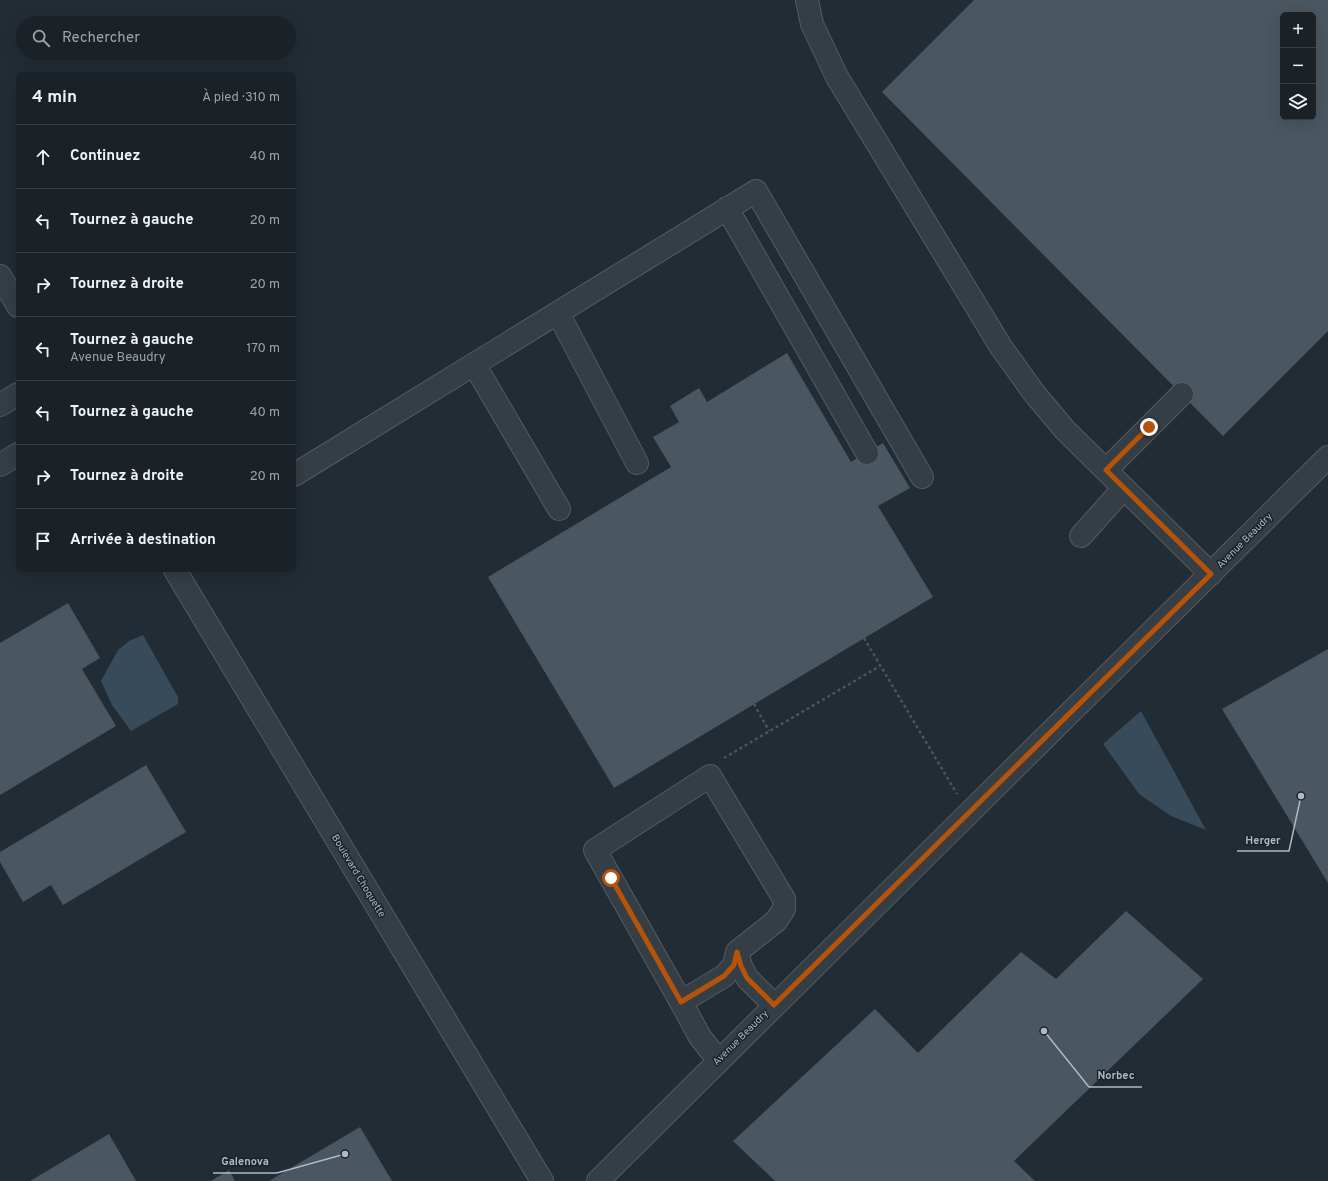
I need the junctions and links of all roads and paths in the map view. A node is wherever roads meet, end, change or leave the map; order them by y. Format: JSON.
{"nodes":[{"id":1,"x":807,"y":0,"type":"edge"},
{"id":2,"x":727,"y":208,"type":"junction"},
{"id":3,"x":0,"y":276,"type":"edge"},
{"id":4,"x":16,"y":303,"type":"edge"},
{"id":5,"x":558,"y":313,"type":"junction"},
{"id":6,"x":474,"y":364,"type":"junction"},
{"id":7,"x":1182,"y":394,"type":"dead end"},
{"id":8,"x":16,"y":395,"type":"edge"},
{"id":9,"x":0,"y":405,"type":"edge"},
{"id":10,"x":867,"y":453,"type":"dead end"},
{"id":11,"x":16,"y":455,"type":"edge"},
{"id":12,"x":1328,"y":458,"type":"edge"},
{"id":13,"x":637,"y":463,"type":"dead end"},
{"id":14,"x":0,"y":465,"type":"edge"},
{"id":15,"x":1106,"y":470,"type":"junction"},
{"id":16,"x":296,"y":474,"type":"edge"},
{"id":17,"x":922,"y":477,"type":"dead end"},
{"id":18,"x":1124,"y":488,"type":"junction"},
{"id":19,"x":559,"y":510,"type":"dead end"},
{"id":20,"x":1081,"y":536,"type":"dead end"},
{"id":21,"x":176,"y":572,"type":"edge"},
{"id":22,"x":1211,"y":574,"type":"junction"},
{"id":23,"x":864,"y":638,"type":"dead end"},
{"id":24,"x":880,"y":666,"type":"junction"},
{"id":25,"x":754,"y":704,"type":"dead end"},
{"id":26,"x":769,"y":732,"type":"junction"},
{"id":27,"x":718,"y":762,"type":"dead end"},
{"id":28,"x":958,"y":794,"type":"dead end"},
{"id":29,"x":737,"y":952,"type":"junction"},
{"id":30,"x":681,"y":1002,"type":"junction"},
{"id":31,"x":774,"y":1005,"type":"junction"},
{"id":32,"x":719,"y":1061,"type":"junction"},
{"id":33,"x":542,"y":1181,"type":"edge"},
{"id":34,"x":598,"y":1181,"type":"edge"}],
"edges":[{"from":1,"to":15,"type":"street"},
{"from":2,"to":5,"type":"street"},
{"from":2,"to":10,"type":"street"},
{"from":2,"to":17,"type":"street"},
{"from":3,"to":4,"type":"street"},
{"from":5,"to":6,"type":"street"},
{"from":5,"to":13,"type":"street"},
{"from":6,"to":16,"type":"street"},
{"from":6,"to":19,"type":"street"},
{"from":7,"to":15,"type":"street"},
{"from":8,"to":9,"type":"street"},
{"from":11,"to":14,"type":"street"},
{"from":12,"to":22,"type":"street","name":"Avenue Beaudry"},
{"from":15,"to":18,"type":"street"},
{"from":18,"to":20,"type":"street"},
{"from":18,"to":22,"type":"street"},
{"from":21,"to":33,"type":"street","name":"Boulevard Choquette"},
{"from":22,"to":31,"type":"street","name":"Avenue Beaudry"},
{"from":23,"to":24,"type":"path"},
{"from":24,"to":26,"type":"path"},
{"from":24,"to":28,"type":"path"},
{"from":25,"to":26,"type":"path"},
{"from":26,"to":27,"type":"path"},
{"from":29,"to":30,"type":"street"},
{"from":29,"to":30,"type":"street"},
{"from":29,"to":31,"type":"street"},
{"from":30,"to":32,"type":"street"},
{"from":31,"to":32,"type":"street","name":"Avenue Beaudry"},
{"from":32,"to":34,"type":"street","name":"Avenue Beaudry"}]}
